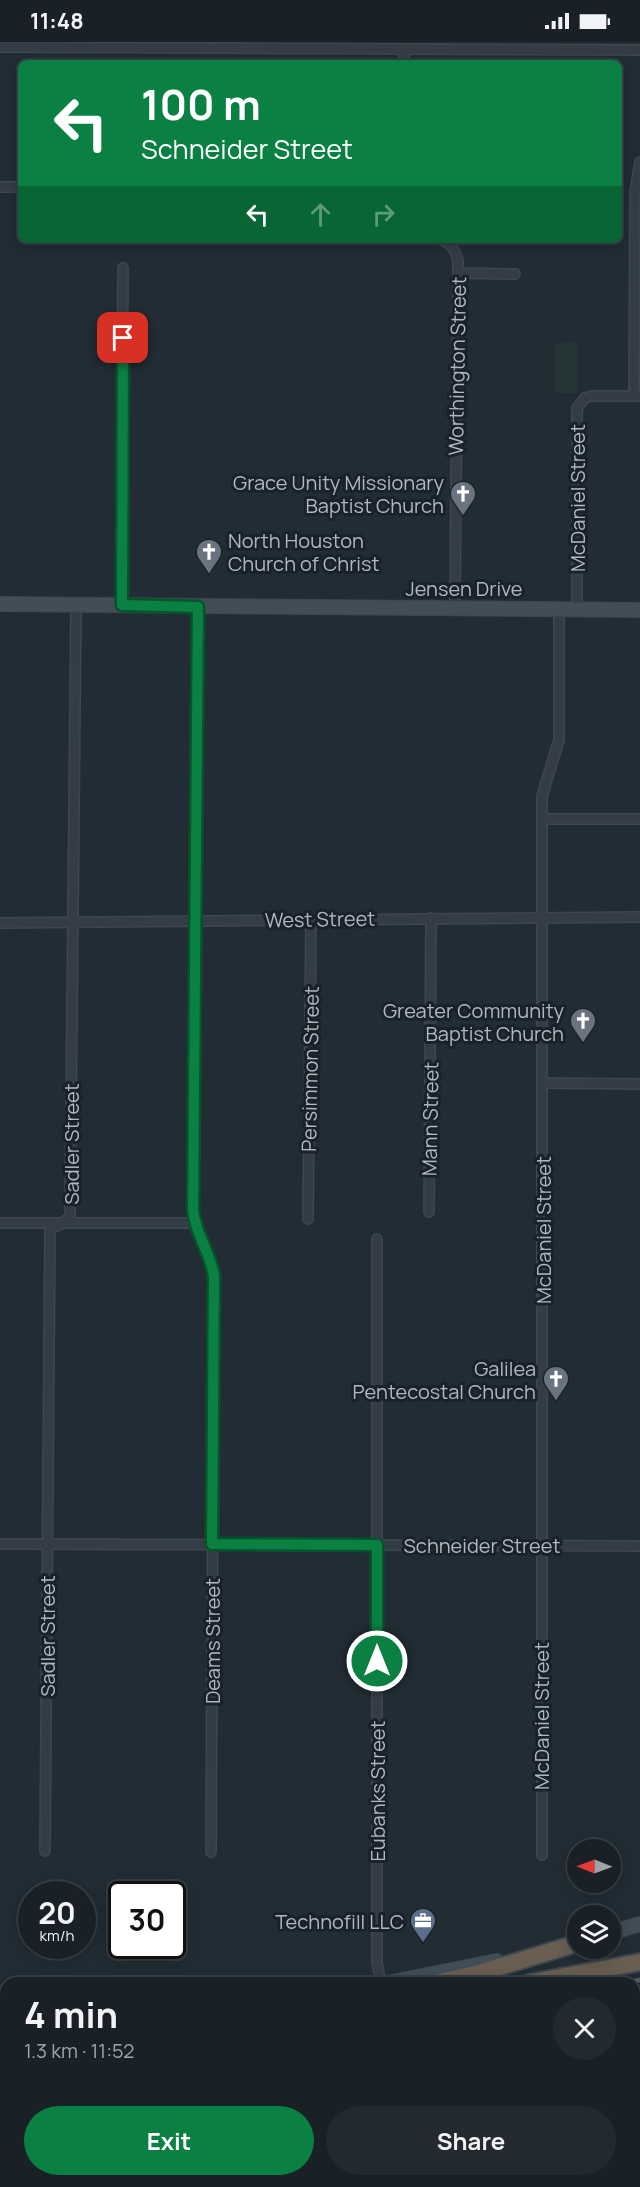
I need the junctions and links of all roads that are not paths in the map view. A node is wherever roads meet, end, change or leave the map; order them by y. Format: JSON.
{"nodes":[{"id":1,"x":127,"y":44,"type":"edge"},
{"id":2,"x":331,"y":45,"type":"edge"},
{"id":3,"x":501,"y":46,"type":"edge"},
{"id":4,"x":0,"y":47,"type":"edge"},
{"id":5,"x":640,"y":50,"type":"edge"},
{"id":6,"x":404,"y":51,"type":"junction"},
{"id":7,"x":404,"y":60,"type":"edge"},
{"id":8,"x":640,"y":162,"type":"edge"},
{"id":9,"x":0,"y":187,"type":"edge"},
{"id":10,"x":18,"y":188,"type":"edge"},
{"id":11,"x":449,"y":243,"type":"edge"},
{"id":12,"x":123,"y":268,"type":"dead end"},
{"id":13,"x":458,"y":273,"type":"junction"},
{"id":14,"x":515,"y":274,"type":"dead end"},
{"id":15,"x":637,"y":396,"type":"edge"},
{"id":16,"x":0,"y":604,"type":"edge"},
{"id":17,"x":76,"y":605,"type":"junction"},
{"id":18,"x":122,"y":605,"type":"junction"},
{"id":19,"x":198,"y":607,"type":"junction"},
{"id":20,"x":455,"y":607,"type":"junction"},
{"id":21,"x":559,"y":608,"type":"junction"},
{"id":22,"x":577,"y":608,"type":"junction"},
{"id":23,"x":640,"y":610,"type":"edge"},
{"id":24,"x":542,"y":819,"type":"junction"},
{"id":25,"x":640,"y":819,"type":"edge"},
{"id":26,"x":640,"y":917,"type":"edge"},
{"id":27,"x":431,"y":918,"type":"junction"},
{"id":28,"x":542,"y":918,"type":"junction"},
{"id":29,"x":311,"y":919,"type":"junction"},
{"id":30,"x":72,"y":921,"type":"junction"},
{"id":31,"x":196,"y":922,"type":"junction"},
{"id":32,"x":0,"y":923,"type":"edge"},
{"id":33,"x":543,"y":1083,"type":"junction"},
{"id":34,"x":640,"y":1084,"type":"edge"},
{"id":35,"x":429,"y":1212,"type":"dead end"},
{"id":36,"x":308,"y":1219,"type":"dead end"},
{"id":37,"x":0,"y":1223,"type":"edge"},
{"id":38,"x":194,"y":1223,"type":"junction"},
{"id":39,"x":61,"y":1224,"type":"junction"},
{"id":40,"x":376,"y":1239,"type":"dead end"},
{"id":41,"x":47,"y":1543,"type":"junction"},
{"id":42,"x":0,"y":1544,"type":"edge"},
{"id":43,"x":212,"y":1544,"type":"junction"},
{"id":44,"x":377,"y":1545,"type":"junction"},
{"id":45,"x":542,"y":1546,"type":"junction"},
{"id":46,"x":640,"y":1546,"type":"edge"},
{"id":47,"x":45,"y":1851,"type":"dead end"},
{"id":48,"x":211,"y":1852,"type":"dead end"},
{"id":49,"x":542,"y":1855,"type":"dead end"},
{"id":50,"x":640,"y":1924,"type":"edge"},
{"id":51,"x":621,"y":1930,"type":"edge"},
{"id":52,"x":567,"y":1945,"type":"edge"},
{"id":53,"x":567,"y":1946,"type":"edge"},
{"id":54,"x":640,"y":1962,"type":"edge"},
{"id":55,"x":380,"y":1977,"type":"edge"},
{"id":56,"x":416,"y":1977,"type":"edge"},
{"id":57,"x":463,"y":1977,"type":"edge"},
{"id":58,"x":561,"y":1977,"type":"edge"}],
"edges":[{"from":1,"to":2,"type":"street"},
{"from":1,"to":4,"type":"street"},
{"from":2,"to":6,"type":"street"},
{"from":3,"to":5,"type":"street"},
{"from":3,"to":6,"type":"street"},
{"from":6,"to":7,"type":"street"},
{"from":8,"to":15,"type":"street"},
{"from":9,"to":10,"type":"street"},
{"from":11,"to":13,"type":"street","name":"Worthington Street"},
{"from":12,"to":18,"type":"street"},
{"from":13,"to":14,"type":"street"},
{"from":13,"to":20,"type":"street","name":"Worthington Street"},
{"from":15,"to":22,"type":"street","name":"McDaniel Street"},
{"from":16,"to":17,"type":"main road","name":"Jensen Drive"},
{"from":17,"to":18,"type":"main road","name":"Jensen Drive"},
{"from":17,"to":30,"type":"street","name":"Sadler Street"},
{"from":18,"to":19,"type":"main road","name":"Jensen Drive"},
{"from":19,"to":20,"type":"main road","name":"Jensen Drive"},
{"from":19,"to":31,"type":"street","name":"Deams Street"},
{"from":20,"to":21,"type":"main road","name":"Jensen Drive"},
{"from":21,"to":22,"type":"main road","name":"Jensen Drive"},
{"from":21,"to":24,"type":"street","name":"McDaniel Street"},
{"from":22,"to":23,"type":"main road","name":"Jensen Drive"},
{"from":24,"to":25,"type":"street"},
{"from":24,"to":28,"type":"street","name":"McDaniel Street"},
{"from":26,"to":28,"type":"street","name":"West Street"},
{"from":27,"to":28,"type":"street","name":"West Street"},
{"from":27,"to":29,"type":"street","name":"West Street"},
{"from":27,"to":35,"type":"street","name":"Mann Street"},
{"from":28,"to":33,"type":"street","name":"McDaniel Street"},
{"from":29,"to":31,"type":"street","name":"West Street"},
{"from":29,"to":36,"type":"street","name":"Persimmon Street"},
{"from":30,"to":31,"type":"street","name":"West Street"},
{"from":30,"to":32,"type":"street","name":"West Street"},
{"from":30,"to":39,"type":"street","name":"Sadler Street"},
{"from":31,"to":38,"type":"street","name":"Deams Street"},
{"from":33,"to":34,"type":"street"},
{"from":33,"to":45,"type":"street","name":"McDaniel Street"},
{"from":37,"to":39,"type":"street"},
{"from":38,"to":39,"type":"street"},
{"from":38,"to":43,"type":"street","name":"Deams Street"},
{"from":39,"to":41,"type":"street","name":"Sadler Street"},
{"from":40,"to":44,"type":"street","name":"Eubanks Street"},
{"from":41,"to":42,"type":"street","name":"Schneider Street"},
{"from":41,"to":43,"type":"street","name":"Schneider Street"},
{"from":41,"to":47,"type":"street","name":"Sadler Street"},
{"from":43,"to":44,"type":"street","name":"Schneider Street"},
{"from":43,"to":48,"type":"street","name":"Deams Street"},
{"from":44,"to":45,"type":"street","name":"Schneider Street"},
{"from":44,"to":55,"type":"street","name":"Eubanks Street"},
{"from":45,"to":46,"type":"street","name":"Schneider Street"},
{"from":45,"to":49,"type":"street","name":"McDaniel Street"},
{"from":50,"to":51,"type":"main road"},
{"from":52,"to":56,"type":"main road"},
{"from":53,"to":57,"type":"highway"},
{"from":54,"to":58,"type":"highway"}]}
